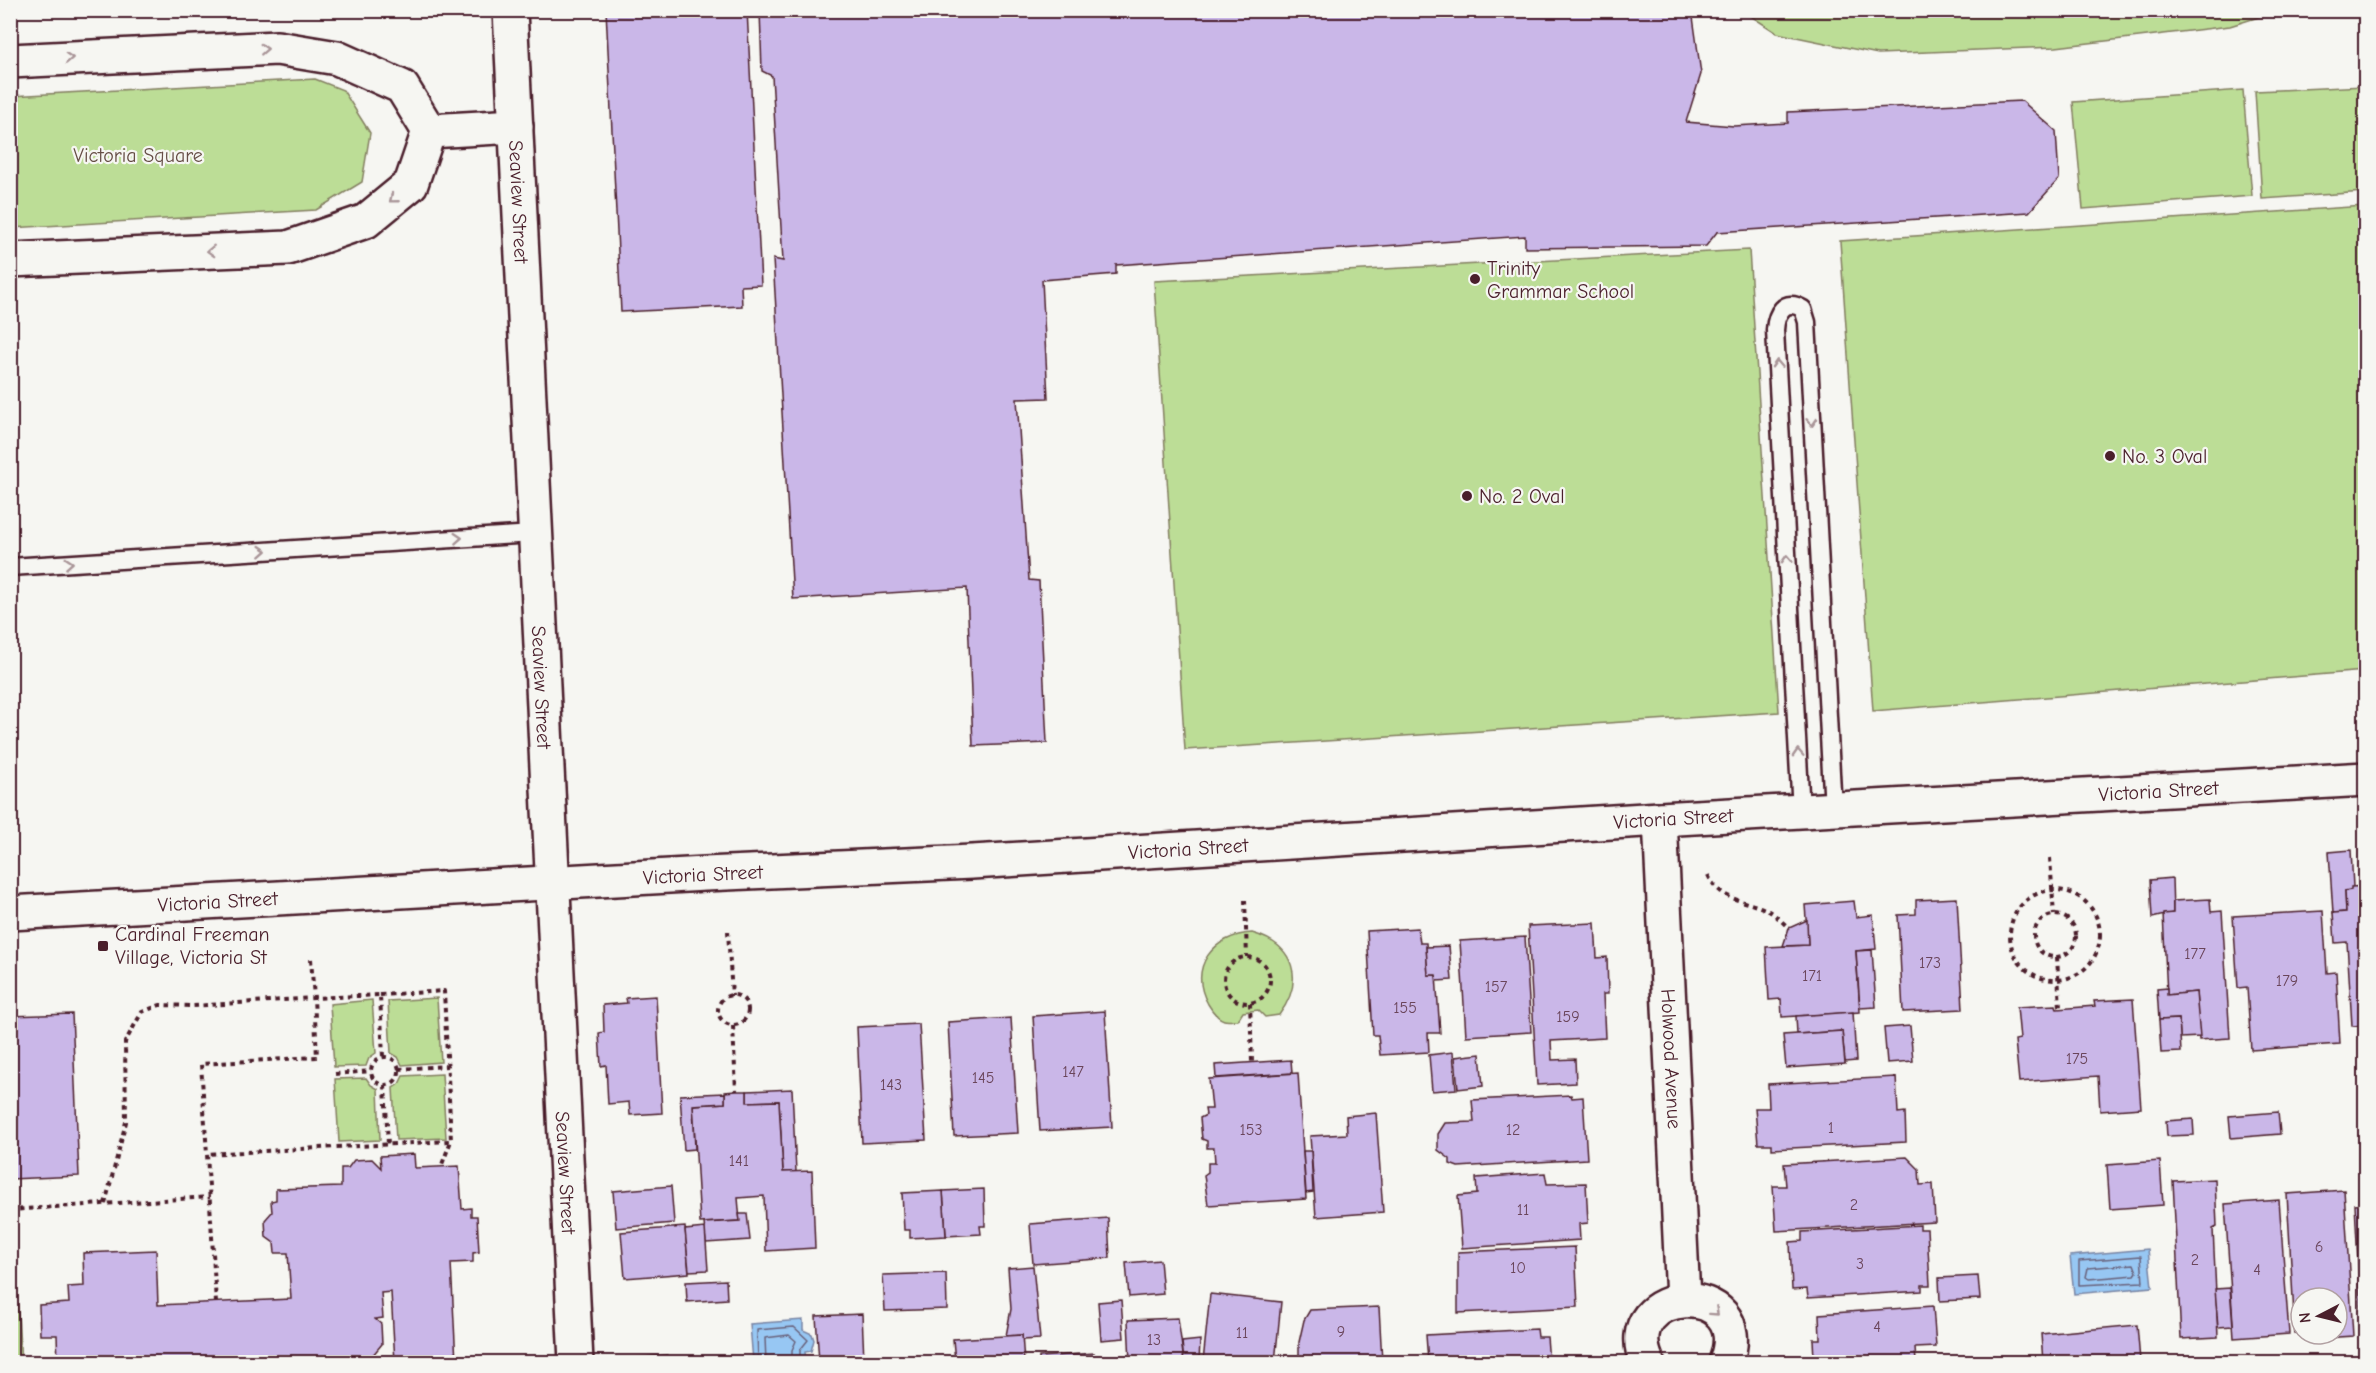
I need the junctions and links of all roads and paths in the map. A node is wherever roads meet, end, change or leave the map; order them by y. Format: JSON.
{"nodes":[{"id":1,"x":510,"y":10,"type":"edge"},
{"id":2,"x":10,"y":61,"type":"edge"},
{"id":3,"x":516,"y":126,"type":"junction"},
{"id":4,"x":429,"y":131,"type":"junction"},
{"id":5,"x":10,"y":260,"type":"edge"},
{"id":6,"x":534,"y":534,"type":"junction"},
{"id":7,"x":10,"y":567,"type":"edge"},
{"id":8,"x":2366,"y":779,"type":"edge"},
{"id":9,"x":1833,"y":810,"type":"junction"},
{"id":10,"x":1801,"y":812,"type":"junction"},
{"id":11,"x":1660,"y":819,"type":"junction"},
{"id":12,"x":2050,"y":858,"type":"dead end"},
{"id":13,"x":1708,"y":875,"type":"dead end"},
{"id":14,"x":549,"y":884,"type":"junction"},
{"id":15,"x":2052,"y":890,"type":"junction"},
{"id":16,"x":1245,"y":900,"type":"dead end"},
{"id":17,"x":10,"y":914,"type":"edge"},
{"id":18,"x":2054,"y":915,"type":"junction"},
{"id":19,"x":1790,"y":928,"type":"dead end"},
{"id":20,"x":728,"y":931,"type":"dead end"},
{"id":21,"x":1247,"y":957,"type":"junction"},
{"id":22,"x":2057,"y":957,"type":"junction"},
{"id":23,"x":311,"y":958,"type":"dead end"},
{"id":24,"x":2058,"y":981,"type":"junction"},
{"id":25,"x":380,"y":995,"type":"junction"},
{"id":26,"x":732,"y":996,"type":"junction"},
{"id":27,"x":314,"y":998,"type":"junction"},
{"id":28,"x":1250,"y":1004,"type":"junction"},
{"id":29,"x":2060,"y":1008,"type":"dead end"},
{"id":30,"x":733,"y":1026,"type":"junction"},
{"id":31,"x":383,"y":1057,"type":"junction"},
{"id":32,"x":1252,"y":1062,"type":"dead end"},
{"id":33,"x":447,"y":1066,"type":"junction"},
{"id":34,"x":399,"y":1069,"type":"junction"},
{"id":35,"x":371,"y":1071,"type":"junction"},
{"id":36,"x":335,"y":1074,"type":"dead end"},
{"id":37,"x":385,"y":1085,"type":"junction"},
{"id":38,"x":736,"y":1091,"type":"dead end"},
{"id":39,"x":452,"y":1141,"type":"junction"},
{"id":40,"x":388,"y":1145,"type":"junction"},
{"id":41,"x":207,"y":1154,"type":"junction"},
{"id":42,"x":441,"y":1167,"type":"dead end"},
{"id":43,"x":210,"y":1197,"type":"junction"},
{"id":44,"x":105,"y":1204,"type":"junction"},
{"id":45,"x":10,"y":1210,"type":"edge"},
{"id":46,"x":1683,"y":1299,"type":"junction"},
{"id":47,"x":216,"y":1303,"type":"dead end"},
{"id":48,"x":576,"y":1362,"type":"edge"},
{"id":49,"x":1647,"y":1362,"type":"edge"},
{"id":50,"x":1726,"y":1362,"type":"edge"}],
"edges":[{"from":1,"to":3,"type":"street","name":"Seaview Street"},
{"from":2,"to":4,"type":"street","one_way":true},
{"from":3,"to":4,"type":"street"},
{"from":3,"to":6,"type":"street","name":"Seaview Street"},
{"from":4,"to":5,"type":"street","one_way":true},
{"from":7,"to":6,"type":"lane","one_way":true},
{"from":6,"to":14,"type":"street","name":"Seaview Street"},
{"from":8,"to":9,"type":"street","name":"Victoria Street"},
{"from":9,"to":10,"type":"street","name":"Victoria Street"},
{"from":10,"to":9,"type":"lane","one_way":true},
{"from":10,"to":11,"type":"street","name":"Victoria Street"},
{"from":11,"to":14,"type":"street","name":"Victoria Street"},
{"from":11,"to":46,"type":"street","name":"Holwood Avenue"},
{"from":12,"to":15,"type":"path"},
{"from":13,"to":19,"type":"path"},
{"from":14,"to":17,"type":"street","name":"Victoria Street"},
{"from":14,"to":48,"type":"street","name":"Seaview Street"},
{"from":15,"to":18,"type":"path"},
{"from":15,"to":24,"type":"path"},
{"from":15,"to":24,"type":"path"},
{"from":16,"to":21,"type":"path"},
{"from":18,"to":22,"type":"path"},
{"from":18,"to":22,"type":"path"},
{"from":20,"to":26,"type":"path"},
{"from":21,"to":28,"type":"path"},
{"from":21,"to":28,"type":"path"},
{"from":22,"to":24,"type":"path"},
{"from":23,"to":27,"type":"path"},
{"from":24,"to":29,"type":"path"},
{"from":25,"to":27,"type":"path"},
{"from":25,"to":31,"type":"path"},
{"from":25,"to":33,"type":"path"},
{"from":26,"to":30,"type":"path"},
{"from":26,"to":30,"type":"path"},
{"from":27,"to":41,"type":"path"},
{"from":27,"to":44,"type":"path"},
{"from":28,"to":32,"type":"path"},
{"from":30,"to":38,"type":"path"},
{"from":31,"to":34,"type":"path"},
{"from":31,"to":35,"type":"path"},
{"from":33,"to":34,"type":"path"},
{"from":33,"to":39,"type":"path"},
{"from":34,"to":37,"type":"path"},
{"from":35,"to":36,"type":"path"},
{"from":35,"to":37,"type":"path"},
{"from":37,"to":40,"type":"path"},
{"from":39,"to":40,"type":"path"},
{"from":39,"to":42,"type":"path"},
{"from":40,"to":41,"type":"path"},
{"from":41,"to":43,"type":"path"},
{"from":43,"to":44,"type":"path"},
{"from":43,"to":47,"type":"path"},
{"from":44,"to":45,"type":"path"},
{"from":46,"to":49,"type":"street"},
{"from":46,"to":50,"type":"street","one_way":true}]}
